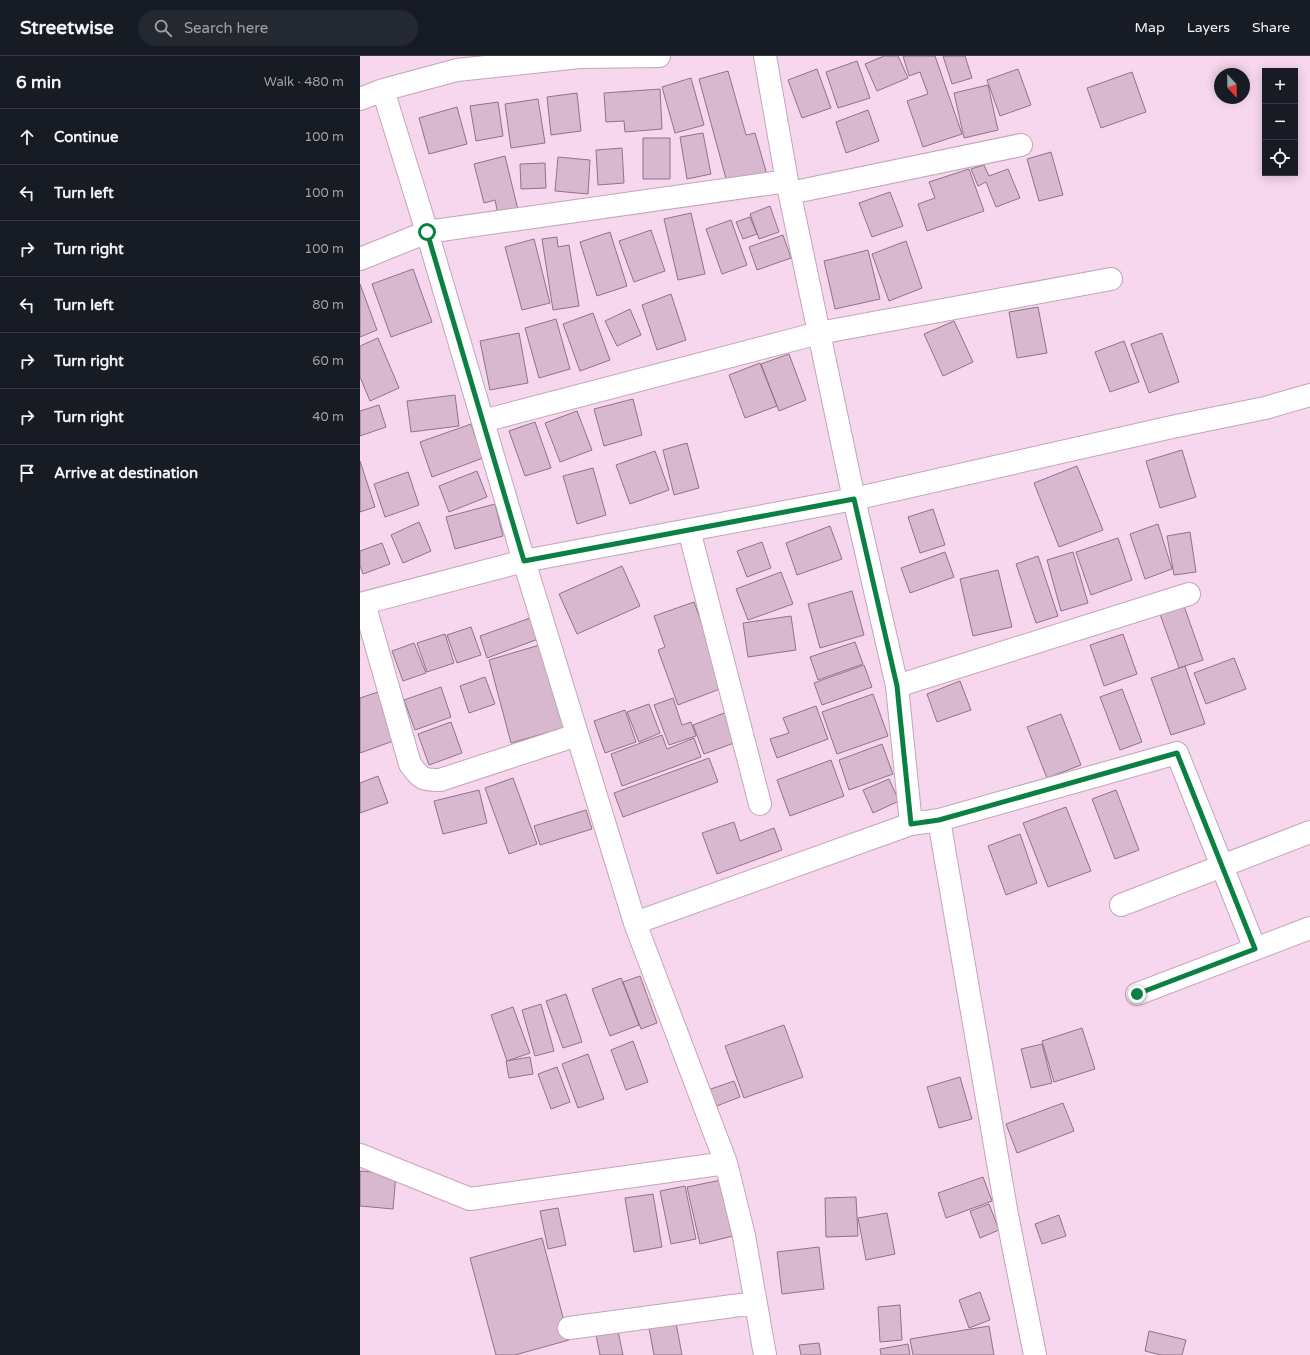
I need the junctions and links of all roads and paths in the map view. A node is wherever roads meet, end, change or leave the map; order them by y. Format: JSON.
{"nodes":[{"id":1,"x":659,"y":56,"type":"edge"},
{"id":2,"x":765,"y":56,"type":"edge"},
{"id":3,"x":383,"y":90,"type":"junction"},
{"id":4,"x":360,"y":99,"type":"edge"},
{"id":5,"x":1021,"y":145,"type":"dead end"},
{"id":6,"x":788,"y":187,"type":"junction"},
{"id":7,"x":427,"y":232,"type":"junction"},
{"id":8,"x":360,"y":259,"type":"edge"},
{"id":9,"x":1111,"y":279,"type":"dead end"},
{"id":10,"x":819,"y":333,"type":"junction"},
{"id":11,"x":1310,"y":395,"type":"edge"},
{"id":12,"x":483,"y":421,"type":"junction"},
{"id":13,"x":854,"y":499,"type":"junction"},
{"id":14,"x":689,"y":530,"type":"junction"},
{"id":15,"x":524,"y":561,"type":"junction"},
{"id":16,"x":1189,"y":594,"type":"dead end"},
{"id":17,"x":362,"y":603,"type":"edge"},
{"id":18,"x":897,"y":686,"type":"junction"},
{"id":19,"x":577,"y":734,"type":"junction"},
{"id":20,"x":760,"y":804,"type":"dead end"},
{"id":21,"x":939,"y":820,"type":"junction"},
{"id":22,"x":911,"y":824,"type":"junction"},
{"id":23,"x":1310,"y":832,"type":"edge"},
{"id":24,"x":1222,"y":866,"type":"junction"},
{"id":25,"x":1121,"y":905,"type":"dead end"},
{"id":26,"x":635,"y":923,"type":"junction"},
{"id":27,"x":1310,"y":928,"type":"edge"},
{"id":28,"x":1255,"y":949,"type":"junction"},
{"id":29,"x":1137,"y":994,"type":"dead end"},
{"id":30,"x":360,"y":1155,"type":"edge"},
{"id":31,"x":726,"y":1163,"type":"junction"},
{"id":32,"x":755,"y":1302,"type":"junction"},
{"id":33,"x":569,"y":1328,"type":"dead end"},
{"id":34,"x":765,"y":1355,"type":"edge"},
{"id":35,"x":1035,"y":1355,"type":"edge"}],
"edges":[{"from":1,"to":3,"type":"street"},
{"from":2,"to":6,"type":"street"},
{"from":3,"to":4,"type":"street"},
{"from":3,"to":7,"type":"street"},
{"from":5,"to":6,"type":"street"},
{"from":6,"to":7,"type":"street"},
{"from":6,"to":10,"type":"street"},
{"from":7,"to":8,"type":"street"},
{"from":7,"to":12,"type":"street"},
{"from":9,"to":10,"type":"street"},
{"from":10,"to":12,"type":"street"},
{"from":10,"to":13,"type":"street"},
{"from":11,"to":13,"type":"street"},
{"from":12,"to":15,"type":"street"},
{"from":13,"to":14,"type":"street"},
{"from":13,"to":18,"type":"street"},
{"from":14,"to":15,"type":"street"},
{"from":14,"to":20,"type":"street"},
{"from":15,"to":17,"type":"street"},
{"from":15,"to":19,"type":"street"},
{"from":16,"to":18,"type":"street"},
{"from":17,"to":19,"type":"street"},
{"from":18,"to":22,"type":"street"},
{"from":19,"to":26,"type":"street"},
{"from":21,"to":22,"type":"street"},
{"from":21,"to":24,"type":"street"},
{"from":21,"to":35,"type":"street"},
{"from":22,"to":26,"type":"street"},
{"from":23,"to":24,"type":"street"},
{"from":24,"to":25,"type":"street"},
{"from":24,"to":28,"type":"street"},
{"from":26,"to":31,"type":"street"},
{"from":27,"to":28,"type":"street"},
{"from":28,"to":29,"type":"street"},
{"from":30,"to":31,"type":"street"},
{"from":31,"to":32,"type":"street"},
{"from":32,"to":33,"type":"street"},
{"from":32,"to":34,"type":"street"}]}
